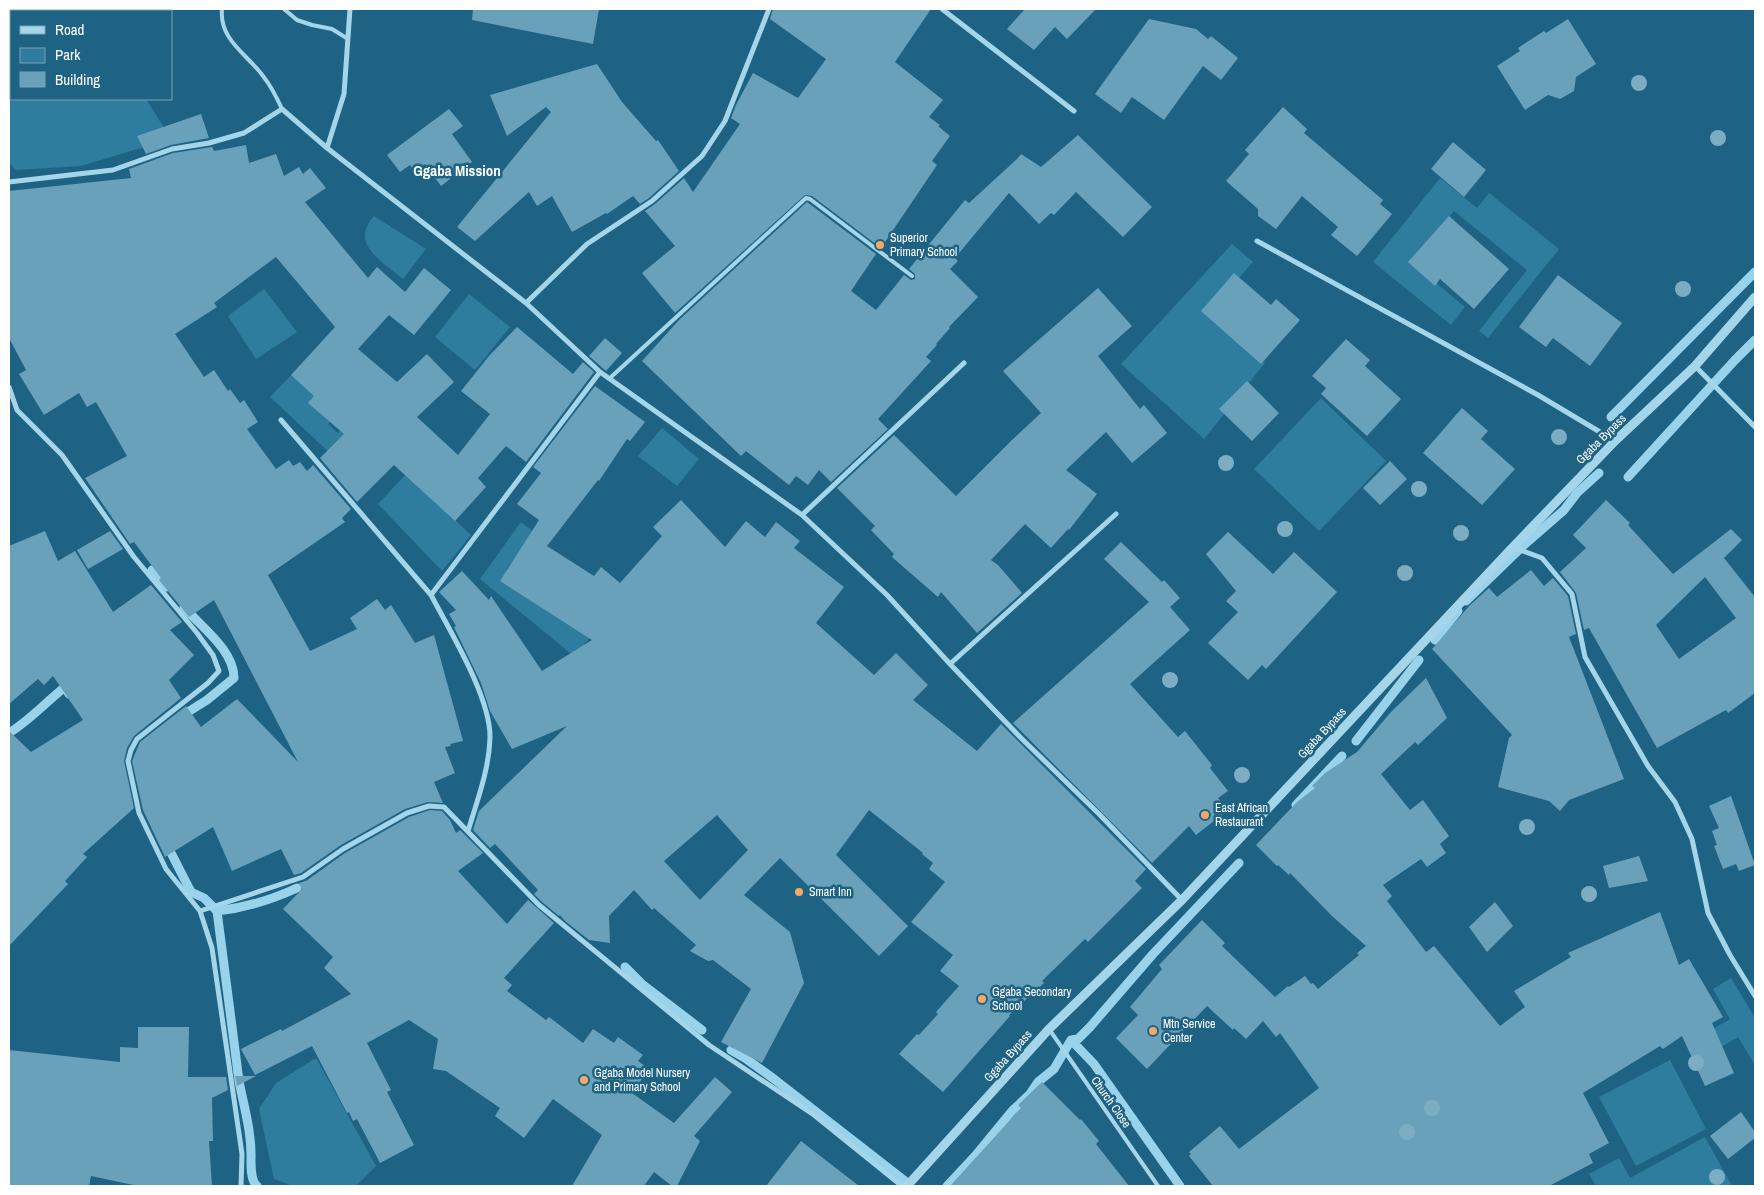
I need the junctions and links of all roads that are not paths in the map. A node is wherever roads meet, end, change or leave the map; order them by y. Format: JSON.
{"nodes":[{"id":1,"x":222,"y":9,"type":"edge"},
{"id":2,"x":284,"y":9,"type":"edge"},
{"id":3,"x":350,"y":9,"type":"edge"},
{"id":4,"x":769,"y":9,"type":"edge"},
{"id":5,"x":942,"y":9,"type":"edge"},
{"id":6,"x":349,"y":40,"type":"junction"},
{"id":7,"x":282,"y":110,"type":"junction"},
{"id":8,"x":1074,"y":111,"type":"dead end"},
{"id":9,"x":328,"y":148,"type":"junction"},
{"id":10,"x":9,"y":182,"type":"edge"},
{"id":11,"x":1257,"y":242,"type":"dead end"},
{"id":12,"x":912,"y":276,"type":"dead end"},
{"id":13,"x":1755,"y":297,"type":"edge"},
{"id":14,"x":526,"y":304,"type":"junction"},
{"id":15,"x":964,"y":363,"type":"dead end"},
{"id":16,"x":1695,"y":366,"type":"junction"},
{"id":17,"x":600,"y":372,"type":"junction"},
{"id":18,"x":610,"y":378,"type":"junction"},
{"id":19,"x":9,"y":386,"type":"edge"},
{"id":20,"x":281,"y":420,"type":"dead end"},
{"id":21,"x":1755,"y":427,"type":"edge"},
{"id":22,"x":1616,"y":441,"type":"junction"},
{"id":23,"x":1116,"y":514,"type":"dead end"},
{"id":24,"x":802,"y":515,"type":"junction"},
{"id":25,"x":1511,"y":549,"type":"junction"},
{"id":26,"x":431,"y":595,"type":"junction"},
{"id":27,"x":950,"y":664,"type":"junction"},
{"id":28,"x":468,"y":831,"type":"junction"},
{"id":29,"x":1182,"y":900,"type":"junction"},
{"id":30,"x":200,"y":911,"type":"junction"},
{"id":31,"x":1755,"y":996,"type":"edge"},
{"id":32,"x":1048,"y":1030,"type":"junction"},
{"id":33,"x":241,"y":1186,"type":"edge"},
{"id":34,"x":902,"y":1186,"type":"edge"},
{"id":35,"x":907,"y":1186,"type":"edge"},
{"id":36,"x":1158,"y":1186,"type":"edge"}],
"edges":[{"from":1,"to":7,"type":"lane"},
{"from":2,"to":6,"type":"lane"},
{"from":3,"to":6,"type":"street"},
{"from":4,"to":14,"type":"street"},
{"from":5,"to":8,"type":"street"},
{"from":6,"to":9,"type":"street"},
{"from":7,"to":9,"type":"street"},
{"from":7,"to":10,"type":"street"},
{"from":9,"to":14,"type":"street"},
{"from":11,"to":22,"type":"street"},
{"from":12,"to":18,"type":"lane"},
{"from":13,"to":16,"type":"street","name":"Ggaba Bypass"},
{"from":14,"to":17,"type":"street"},
{"from":15,"to":24,"type":"street"},
{"from":16,"to":21,"type":"street"},
{"from":16,"to":22,"type":"street","name":"Ggaba Bypass"},
{"from":17,"to":18,"type":"street"},
{"from":17,"to":26,"type":"street"},
{"from":18,"to":24,"type":"street"},
{"from":19,"to":30,"type":"street"},
{"from":20,"to":26,"type":"street"},
{"from":22,"to":25,"type":"street","name":"Ggaba Bypass"},
{"from":23,"to":27,"type":"street"},
{"from":24,"to":27,"type":"street"},
{"from":25,"to":29,"type":"street","name":"Ggaba Bypass"},
{"from":25,"to":31,"type":"street"},
{"from":26,"to":28,"type":"street"},
{"from":27,"to":29,"type":"street"},
{"from":28,"to":30,"type":"street"},
{"from":28,"to":34,"type":"street"},
{"from":29,"to":32,"type":"street","name":"Ggaba Bypass"},
{"from":30,"to":33,"type":"street"},
{"from":32,"to":35,"type":"street","name":"Ggaba Bypass"},
{"from":32,"to":36,"type":"lane","name":"Church Close"}]}
